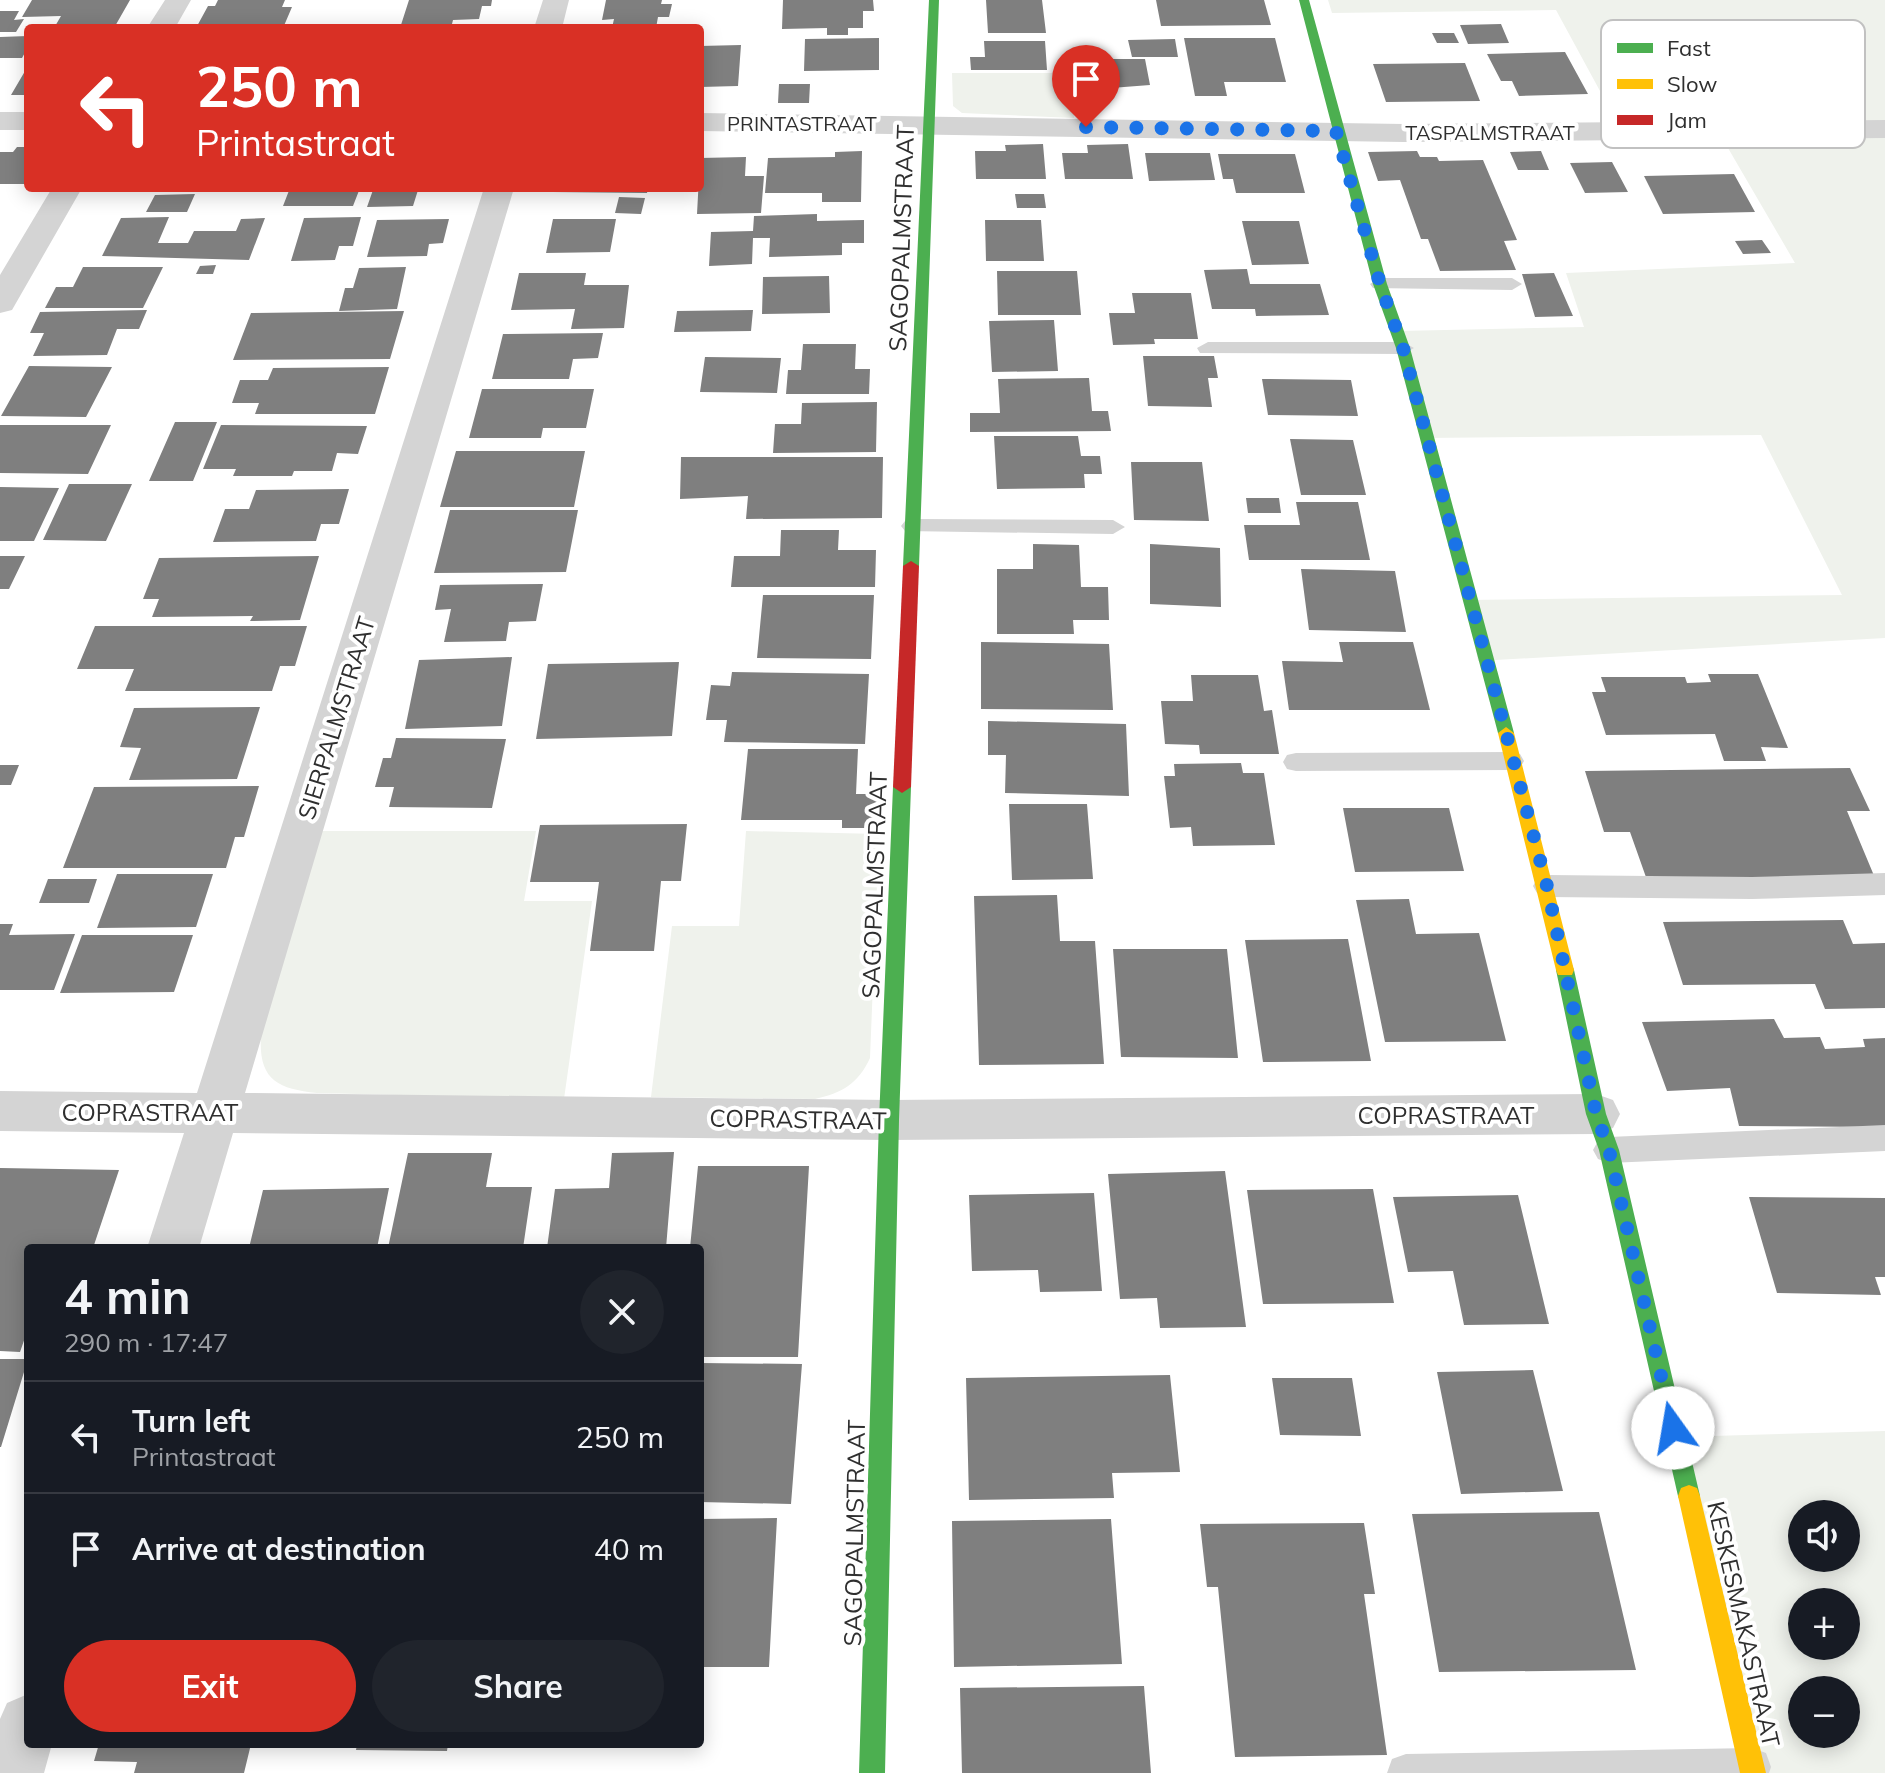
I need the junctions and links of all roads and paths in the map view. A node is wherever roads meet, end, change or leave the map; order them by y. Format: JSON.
{"nodes":[{"id":1,"x":178,"y":0,"type":"edge"},
{"id":2,"x":556,"y":0,"type":"edge"},
{"id":3,"x":934,"y":0,"type":"edge"},
{"id":4,"x":1304,"y":0,"type":"edge"},
{"id":5,"x":163,"y":24,"type":"edge"},
{"id":6,"x":549,"y":24,"type":"edge"},
{"id":7,"x":0,"y":121,"type":"edge"},
{"id":8,"x":24,"y":121,"type":"edge"},
{"id":9,"x":704,"y":122,"type":"edge"},
{"id":10,"x":931,"y":124,"type":"junction"},
{"id":11,"x":1865,"y":129,"type":"edge"},
{"id":12,"x":1885,"y":129,"type":"edge"},
{"id":13,"x":1336,"y":131,"type":"junction"},
{"id":14,"x":1601,"y":131,"type":"edge"},
{"id":15,"x":65,"y":192,"type":"edge"},
{"id":16,"x":498,"y":192,"type":"edge"},
{"id":17,"x":1380,"y":284,"type":"junction"},
{"id":18,"x":1512,"y":284,"type":"dead end"},
{"id":19,"x":0,"y":303,"type":"edge"},
{"id":20,"x":1208,"y":348,"type":"dead end"},
{"id":21,"x":1403,"y":348,"type":"junction"},
{"id":22,"x":913,"y":526,"type":"junction"},
{"id":23,"x":1113,"y":527,"type":"dead end"},
{"id":24,"x":1511,"y":761,"type":"junction"},
{"id":25,"x":1296,"y":762,"type":"dead end"},
{"id":26,"x":1885,"y":884,"type":"edge"},
{"id":27,"x":1547,"y":886,"type":"junction"},
{"id":28,"x":0,"y":1111,"type":"edge"},
{"id":29,"x":215,"y":1112,"type":"junction"},
{"id":30,"x":889,"y":1120,"type":"junction"},
{"id":31,"x":1602,"y":1132,"type":"junction"},
{"id":32,"x":1885,"y":1138,"type":"edge"},
{"id":33,"x":174,"y":1244,"type":"edge"},
{"id":34,"x":24,"y":1737,"type":"edge"},
{"id":35,"x":1753,"y":1770,"type":"edge"},
{"id":36,"x":13,"y":1773,"type":"edge"},
{"id":37,"x":872,"y":1773,"type":"edge"},
{"id":38,"x":1406,"y":1773,"type":"edge"}],
"edges":[{"from":1,"to":5,"type":"street"},
{"from":2,"to":6,"type":"street"},
{"from":3,"to":10,"type":"street","name":"SAGOPALMSTRAAT"},
{"from":4,"to":13,"type":"street","name":"KESKESMAKASTRAAT"},
{"from":7,"to":8,"type":"street"},
{"from":9,"to":10,"type":"street","name":"PRINTASTRAAT"},
{"from":10,"to":13,"type":"street","name":"PRINTASTRAAT"},
{"from":10,"to":22,"type":"street","name":"SAGOPALMSTRAAT"},
{"from":11,"to":12,"type":"street","name":"TASPALMSTRAAT"},
{"from":13,"to":14,"type":"street","name":"TASPALMSTRAAT"},
{"from":13,"to":17,"type":"street","name":"KESKESMAKASTRAAT"},
{"from":15,"to":19,"type":"street"},
{"from":16,"to":29,"type":"street","name":"SIERPALMSTRAAT"},
{"from":17,"to":18,"type":"lane"},
{"from":17,"to":21,"type":"street","name":"KESKESMAKASTRAAT"},
{"from":20,"to":21,"type":"lane"},
{"from":21,"to":24,"type":"street","name":"KESKESMAKASTRAAT"},
{"from":22,"to":23,"type":"lane"},
{"from":22,"to":30,"type":"street","name":"SAGOPALMSTRAAT"},
{"from":24,"to":25,"type":"lane"},
{"from":24,"to":27,"type":"street","name":"KESKESMAKASTRAAT"},
{"from":26,"to":27,"type":"lane"},
{"from":27,"to":31,"type":"street","name":"KESKESMAKASTRAAT"},
{"from":28,"to":29,"type":"street","name":"COPRASTRAAT"},
{"from":29,"to":30,"type":"street","name":"COPRASTRAAT"},
{"from":29,"to":33,"type":"street","name":"SIERPALMSTRAAT"},
{"from":30,"to":31,"type":"street","name":"COPRASTRAAT"},
{"from":30,"to":37,"type":"street","name":"SAGOPALMSTRAAT"},
{"from":31,"to":32,"type":"lane"},
{"from":31,"to":35,"type":"street","name":"KESKESMAKASTRAAT"},
{"from":34,"to":36,"type":"street"},
{"from":35,"to":38,"type":"lane"}]}
